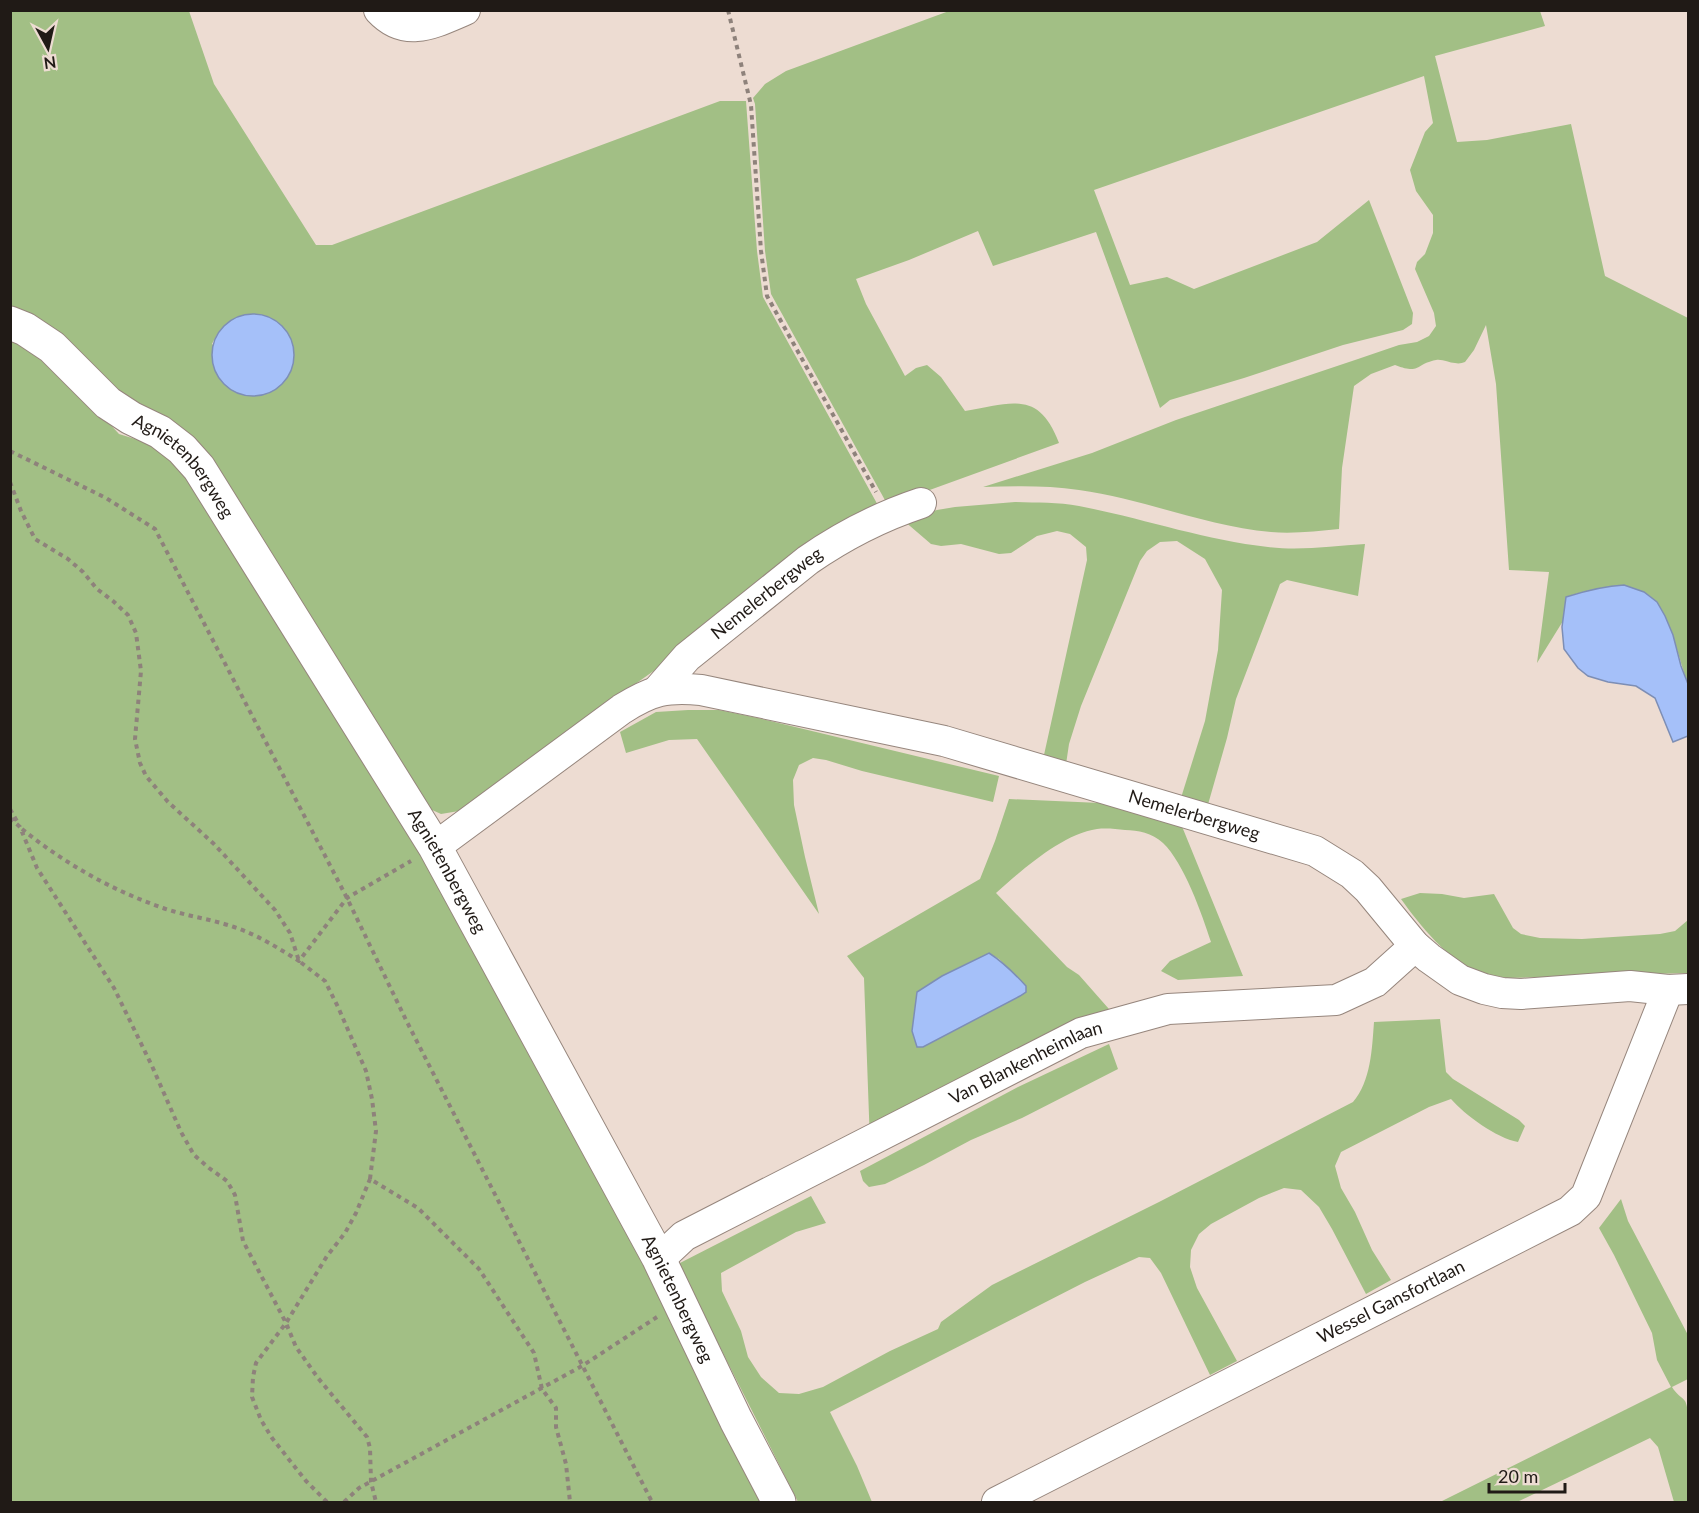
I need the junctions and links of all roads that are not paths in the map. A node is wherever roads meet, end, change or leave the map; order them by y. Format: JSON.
{"nodes":[{"id":1,"x":379,"y":10,"type":"edge"},
{"id":2,"x":465,"y":10,"type":"edge"},
{"id":3,"x":10,"y":323,"type":"edge"},
{"id":4,"x":921,"y":503,"type":"dead end"},
{"id":5,"x":658,"y":690,"type":"junction"},
{"id":6,"x":435,"y":847,"type":"junction"},
{"id":7,"x":1415,"y":946,"type":"junction"},
{"id":8,"x":1678,"y":989,"type":"edge"},
{"id":9,"x":658,"y":1257,"type":"junction"},
{"id":10,"x":779,"y":1503,"type":"edge"},
{"id":11,"x":997,"y":1503,"type":"edge"}],
"edges":[{"from":1,"to":2,"type":"street"},
{"from":3,"to":6,"type":"street","name":"Agnietenbergweg"},
{"from":4,"to":5,"type":"street","name":"Nemelerbergweg"},
{"from":5,"to":6,"type":"street","name":"Nemelerbergweg"},
{"from":5,"to":7,"type":"street","name":"Nemelerbergweg"},
{"from":6,"to":9,"type":"street","name":"Agnietenbergweg"},
{"from":7,"to":8,"type":"street","name":"Nemelerbergweg"},
{"from":7,"to":9,"type":"street","name":"Van Blankenheimlaan"},
{"from":8,"to":11,"type":"street","name":"Wessel Gansfortlaan"},
{"from":9,"to":10,"type":"street","name":"Agnietenbergweg"}]}
